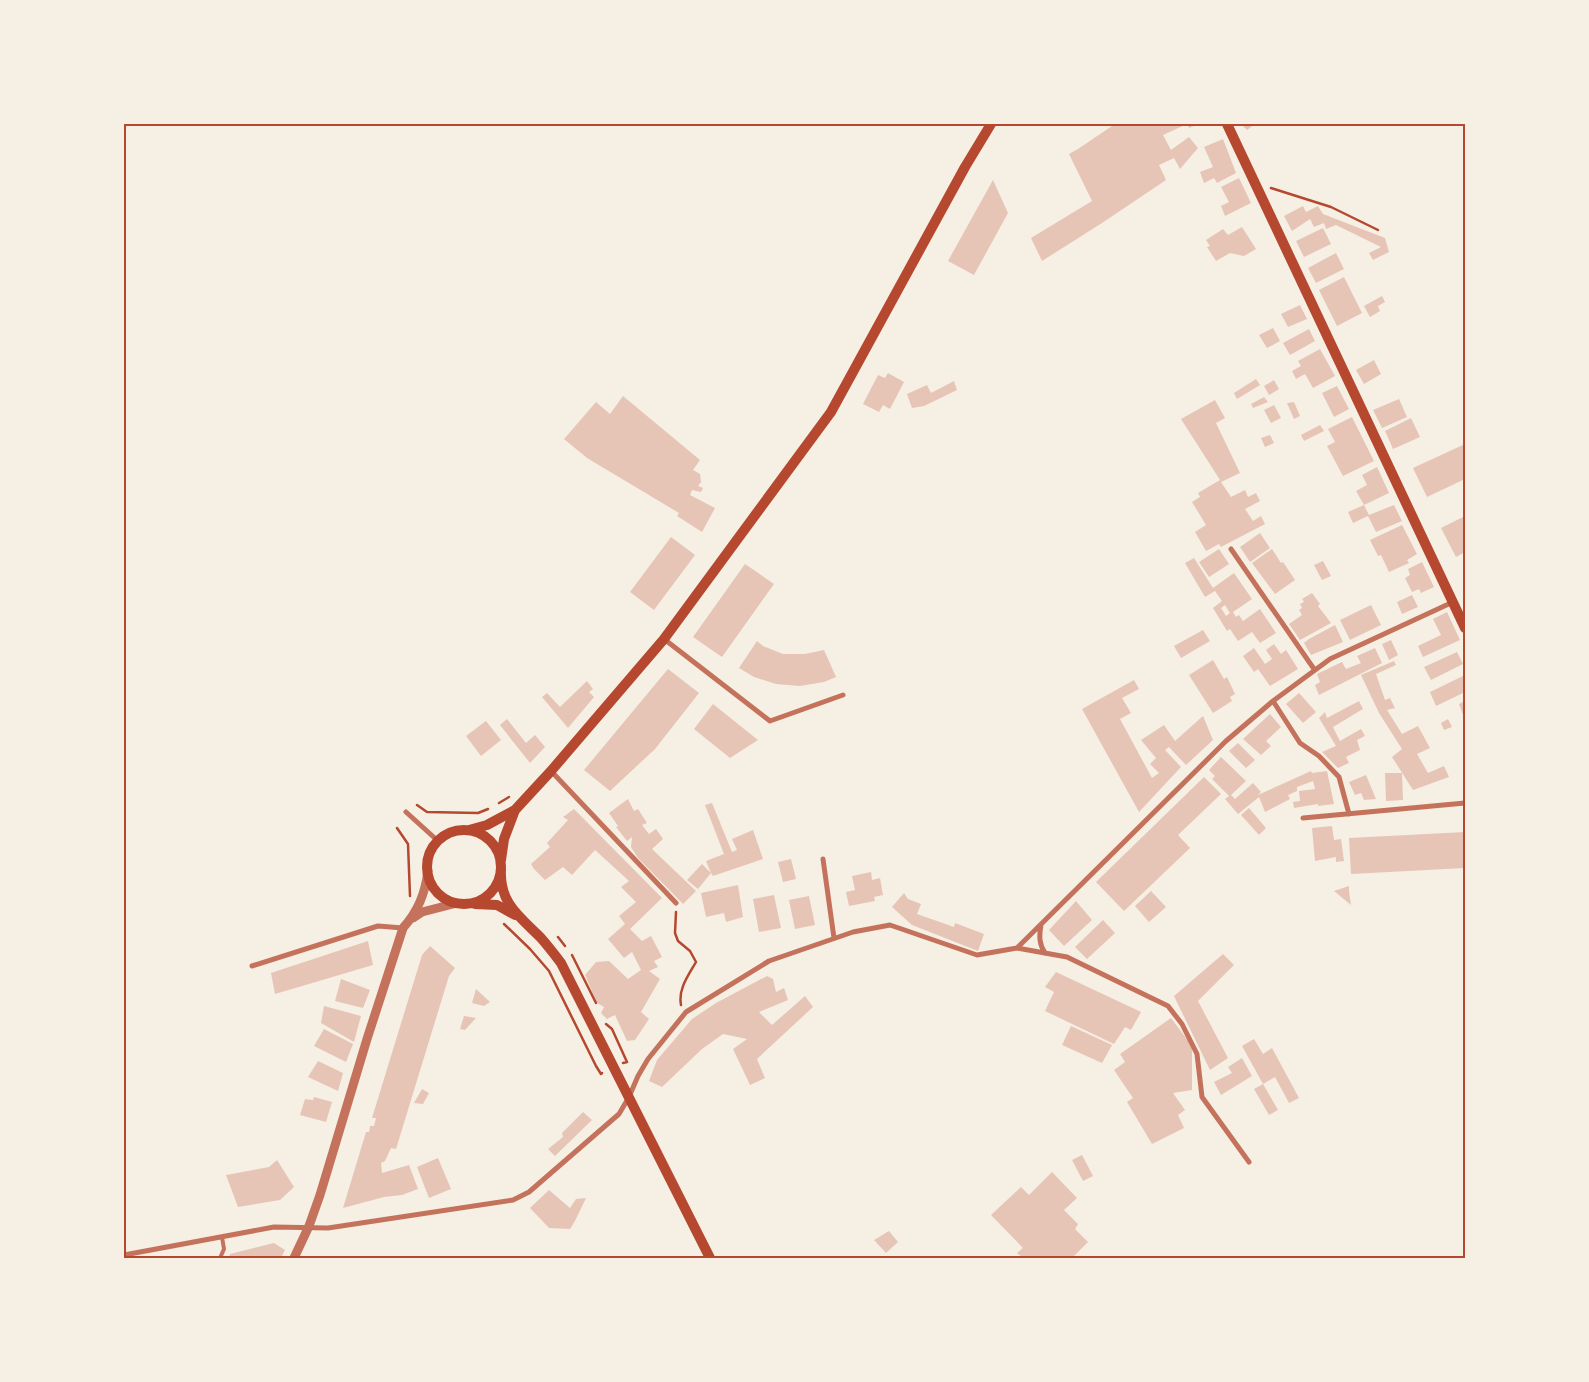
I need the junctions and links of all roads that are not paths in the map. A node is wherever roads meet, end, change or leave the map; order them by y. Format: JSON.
{"nodes":[{"id":1,"x":991,"y":124,"type":"edge"},
{"id":2,"x":1227,"y":124,"type":"edge"},
{"id":3,"x":1231,"y":548,"type":"dead end"},
{"id":4,"x":1453,"y":602,"type":"junction"},
{"id":5,"x":1465,"y":628,"type":"edge"},
{"id":6,"x":664,"y":639,"type":"junction"},
{"id":7,"x":1314,"y":669,"type":"junction"},
{"id":8,"x":843,"y":695,"type":"dead end"},
{"id":9,"x":1273,"y":701,"type":"junction"},
{"id":10,"x":551,"y":771,"type":"junction"},
{"id":11,"x":1465,"y":804,"type":"edge"},
{"id":12,"x":515,"y":810,"type":"junction"},
{"id":13,"x":406,"y":812,"type":"dead end"},
{"id":14,"x":1349,"y":814,"type":"junction"},
{"id":15,"x":1303,"y":818,"type":"dead end"},
{"id":16,"x":468,"y":830,"type":"junction"},
{"id":17,"x":438,"y":841,"type":"junction"},
{"id":18,"x":823,"y":859,"type":"dead end"},
{"id":19,"x":501,"y":864,"type":"junction"},
{"id":20,"x":428,"y":872,"type":"junction"},
{"id":21,"x":457,"y":903,"type":"junction"},
{"id":22,"x":676,"y":903,"type":"road end"},
{"id":23,"x":469,"y":904,"type":"junction"},
{"id":24,"x":517,"y":916,"type":"junction"},
{"id":25,"x":412,"y":918,"type":"junction"},
{"id":26,"x":1040,"y":925,"type":"junction"},
{"id":27,"x":403,"y":928,"type":"junction"},
{"id":28,"x":834,"y":938,"type":"junction"},
{"id":29,"x":1017,"y":948,"type":"junction"},
{"id":30,"x":1046,"y":953,"type":"junction"},
{"id":31,"x":252,"y":966,"type":"dead end"},
{"id":32,"x":629,"y":1097,"type":"junction"},
{"id":33,"x":1249,"y":1162,"type":"dead end"},
{"id":34,"x":309,"y":1226,"type":"junction"},
{"id":35,"x":222,"y":1236,"type":"junction"},
{"id":36,"x":124,"y":1255,"type":"edge"},
{"id":37,"x":220,"y":1258,"type":"edge"},
{"id":38,"x":294,"y":1258,"type":"edge"},
{"id":39,"x":710,"y":1258,"type":"edge"}],
"edges":[{"from":1,"to":6,"type":"main road"},
{"from":2,"to":4,"type":"main road"},
{"from":3,"to":7,"type":"street"},
{"from":4,"to":5,"type":"main road"},
{"from":4,"to":7,"type":"street"},
{"from":6,"to":8,"type":"street"},
{"from":6,"to":10,"type":"main road"},
{"from":7,"to":9,"type":"street"},
{"from":9,"to":14,"type":"street"},
{"from":9,"to":26,"type":"street"},
{"from":10,"to":12,"type":"main road"},
{"from":10,"to":22,"type":"street"},
{"from":11,"to":14,"type":"street"},
{"from":12,"to":16,"type":"main road"},
{"from":12,"to":19,"type":"main road"},
{"from":13,"to":17,"type":"street"},
{"from":14,"to":15,"type":"street"},
{"from":16,"to":17,"type":"main road"},
{"from":16,"to":19,"type":"main road"},
{"from":17,"to":20,"type":"main road"},
{"from":18,"to":28,"type":"street"},
{"from":19,"to":23,"type":"main road"},
{"from":19,"to":24,"type":"main road"},
{"from":20,"to":21,"type":"main road"},
{"from":20,"to":25,"type":"street"},
{"from":21,"to":23,"type":"main road"},
{"from":21,"to":25,"type":"street"},
{"from":23,"to":24,"type":"main road"},
{"from":24,"to":32,"type":"main road"},
{"from":25,"to":27,"type":"street"},
{"from":26,"to":29,"type":"street"},
{"from":26,"to":30,"type":"street"},
{"from":27,"to":31,"type":"street"},
{"from":27,"to":34,"type":"street"},
{"from":28,"to":29,"type":"street"},
{"from":28,"to":32,"type":"street"},
{"from":29,"to":30,"type":"street"},
{"from":30,"to":33,"type":"street"},
{"from":32,"to":34,"type":"street"},
{"from":32,"to":39,"type":"main road"},
{"from":34,"to":35,"type":"street"},
{"from":34,"to":38,"type":"street"},
{"from":35,"to":36,"type":"street"},
{"from":35,"to":37,"type":"lane"}]}
